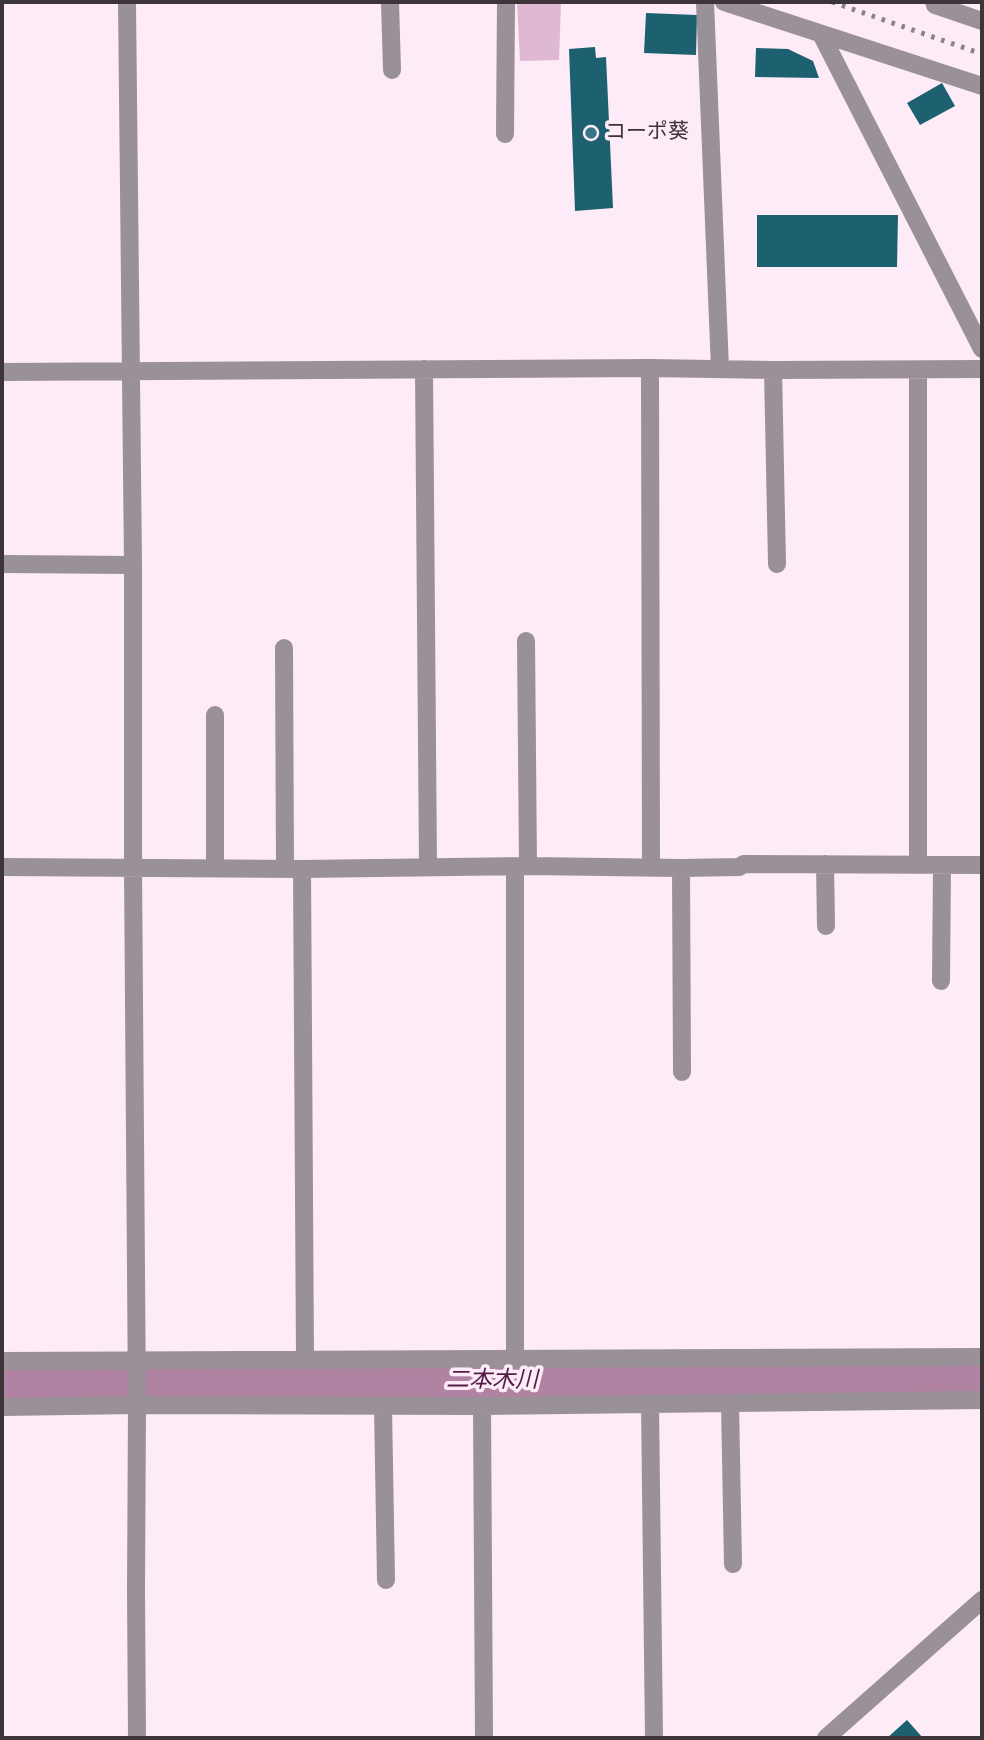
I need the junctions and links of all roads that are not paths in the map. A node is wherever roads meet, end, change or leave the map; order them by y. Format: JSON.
{"nodes":[{"id":1,"x":127,"y":2,"type":"edge"},
{"id":2,"x":390,"y":2,"type":"edge"},
{"id":3,"x":506,"y":2,"type":"edge"},
{"id":4,"x":705,"y":2,"type":"edge"},
{"id":5,"x":724,"y":2,"type":"edge"},
{"id":6,"x":934,"y":2,"type":"edge"},
{"id":7,"x":982,"y":22,"type":"edge"},
{"id":8,"x":821,"y":34,"type":"junction"},
{"id":9,"x":392,"y":69,"type":"dead end"},
{"id":10,"x":980,"y":89,"type":"edge"},
{"id":11,"x":505,"y":134,"type":"dead end"},
{"id":12,"x":982,"y":349,"type":"edge"},
{"id":13,"x":650,"y":368,"type":"junction"},
{"id":14,"x":424,"y":369,"type":"junction"},
{"id":15,"x":720,"y":369,"type":"junction"},
{"id":16,"x":982,"y":369,"type":"edge"},
{"id":17,"x":773,"y":370,"type":"junction"},
{"id":18,"x":918,"y":370,"type":"junction"},
{"id":19,"x":130,"y":371,"type":"junction"},
{"id":20,"x":2,"y":372,"type":"edge"},
{"id":21,"x":2,"y":564,"type":"edge"},
{"id":22,"x":777,"y":564,"type":"dead end"},
{"id":23,"x":133,"y":565,"type":"junction"},
{"id":24,"x":526,"y":641,"type":"dead end"},
{"id":25,"x":284,"y":648,"type":"dead end"},
{"id":26,"x":215,"y":715,"type":"dead end"},
{"id":27,"x":825,"y":864,"type":"junction"},
{"id":28,"x":918,"y":864,"type":"junction"},
{"id":29,"x":942,"y":864,"type":"junction"},
{"id":30,"x":982,"y":865,"type":"edge"},
{"id":31,"x":521,"y":866,"type":"junction"},
{"id":32,"x":2,"y":867,"type":"edge"},
{"id":33,"x":134,"y":867,"type":"junction"},
{"id":34,"x":428,"y":867,"type":"junction"},
{"id":35,"x":215,"y":868,"type":"junction"},
{"id":36,"x":650,"y":868,"type":"junction"},
{"id":37,"x":681,"y":868,"type":"junction"},
{"id":38,"x":293,"y":869,"type":"junction"},
{"id":39,"x":826,"y":926,"type":"dead end"},
{"id":40,"x":941,"y":981,"type":"dead end"},
{"id":41,"x":682,"y":1072,"type":"dead end"},
{"id":42,"x":982,"y":1357,"type":"edge"},
{"id":43,"x":514,"y":1358,"type":"junction"},
{"id":44,"x":305,"y":1359,"type":"junction"},
{"id":45,"x":137,"y":1360,"type":"junction"},
{"id":46,"x":2,"y":1361,"type":"edge"},
{"id":47,"x":982,"y":1400,"type":"edge"},
{"id":48,"x":730,"y":1403,"type":"junction"},
{"id":49,"x":650,"y":1404,"type":"junction"},
{"id":50,"x":137,"y":1405,"type":"junction"},
{"id":51,"x":383,"y":1406,"type":"junction"},
{"id":52,"x":482,"y":1406,"type":"junction"},
{"id":53,"x":2,"y":1407,"type":"edge"},
{"id":54,"x":733,"y":1564,"type":"dead end"},
{"id":55,"x":386,"y":1580,"type":"dead end"},
{"id":56,"x":982,"y":1600,"type":"edge"},
{"id":57,"x":137,"y":1738,"type":"edge"},
{"id":58,"x":484,"y":1738,"type":"edge"},
{"id":59,"x":654,"y":1738,"type":"edge"},
{"id":60,"x":826,"y":1738,"type":"edge"}],
"edges":[{"from":1,"to":19,"type":"street"},
{"from":2,"to":9,"type":"street"},
{"from":3,"to":11,"type":"street"},
{"from":4,"to":15,"type":"street"},
{"from":5,"to":8,"type":"street"},
{"from":6,"to":7,"type":"street"},
{"from":8,"to":10,"type":"street"},
{"from":8,"to":12,"type":"street"},
{"from":13,"to":14,"type":"street"},
{"from":13,"to":15,"type":"street"},
{"from":13,"to":36,"type":"street"},
{"from":14,"to":19,"type":"street"},
{"from":14,"to":34,"type":"street"},
{"from":15,"to":17,"type":"street"},
{"from":16,"to":18,"type":"street"},
{"from":17,"to":18,"type":"street"},
{"from":17,"to":22,"type":"street"},
{"from":18,"to":28,"type":"street"},
{"from":19,"to":20,"type":"street"},
{"from":19,"to":23,"type":"street"},
{"from":21,"to":23,"type":"street"},
{"from":23,"to":33,"type":"street"},
{"from":24,"to":31,"type":"street"},
{"from":25,"to":38,"type":"street"},
{"from":26,"to":35,"type":"street"},
{"from":27,"to":28,"type":"street"},
{"from":27,"to":37,"type":"street"},
{"from":27,"to":39,"type":"street"},
{"from":28,"to":29,"type":"street"},
{"from":29,"to":30,"type":"street"},
{"from":29,"to":40,"type":"street"},
{"from":31,"to":34,"type":"street"},
{"from":31,"to":36,"type":"street"},
{"from":31,"to":43,"type":"street"},
{"from":32,"to":33,"type":"street"},
{"from":33,"to":35,"type":"street"},
{"from":33,"to":45,"type":"street"},
{"from":34,"to":38,"type":"street"},
{"from":35,"to":38,"type":"street"},
{"from":36,"to":37,"type":"street"},
{"from":37,"to":41,"type":"street"},
{"from":38,"to":44,"type":"street"},
{"from":42,"to":43,"type":"street"},
{"from":43,"to":44,"type":"street"},
{"from":44,"to":45,"type":"street"},
{"from":45,"to":46,"type":"street"},
{"from":45,"to":50,"type":"street"},
{"from":47,"to":48,"type":"street"},
{"from":48,"to":49,"type":"street"},
{"from":48,"to":54,"type":"street"},
{"from":49,"to":52,"type":"street"},
{"from":49,"to":59,"type":"street"},
{"from":50,"to":51,"type":"street"},
{"from":50,"to":53,"type":"street"},
{"from":50,"to":57,"type":"street"},
{"from":51,"to":52,"type":"street"},
{"from":51,"to":55,"type":"street"},
{"from":52,"to":58,"type":"street"},
{"from":56,"to":60,"type":"street"}]}
